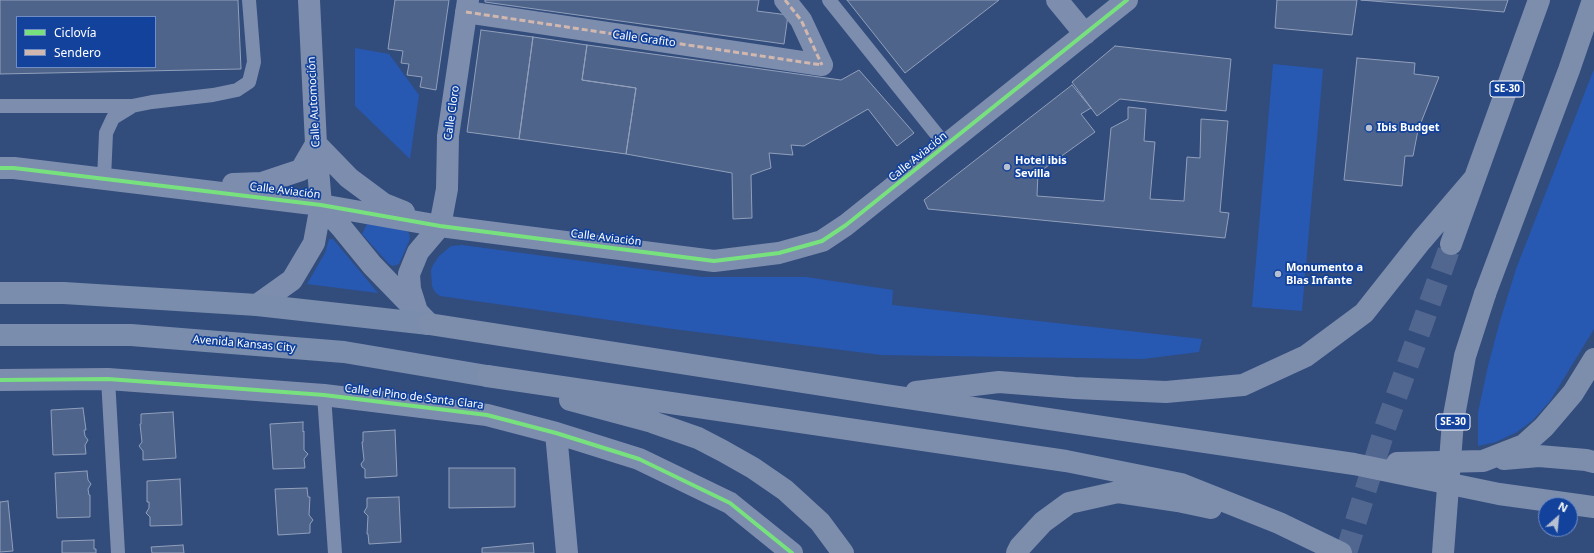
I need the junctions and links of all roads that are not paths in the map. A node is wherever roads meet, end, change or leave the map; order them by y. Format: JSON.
{"nodes":[{"id":1,"x":249,"y":0,"type":"edge"},
{"id":2,"x":309,"y":0,"type":"edge"},
{"id":3,"x":785,"y":0,"type":"edge"},
{"id":4,"x":829,"y":0,"type":"edge"},
{"id":5,"x":1057,"y":0,"type":"edge"},
{"id":6,"x":1127,"y":0,"type":"edge"},
{"id":7,"x":1539,"y":0,"type":"edge"},
{"id":8,"x":1593,"y":0,"type":"edge"},
{"id":9,"x":467,"y":6,"type":"edge"},
{"id":10,"x":1085,"y":34,"type":"junction"},
{"id":11,"x":0,"y":106,"type":"edge"},
{"id":12,"x":132,"y":106,"type":"junction"},
{"id":13,"x":316,"y":144,"type":"junction"},
{"id":14,"x":946,"y":146,"type":"junction"},
{"id":15,"x":0,"y":168,"type":"edge"},
{"id":16,"x":104,"y":178,"type":"junction"},
{"id":17,"x":1474,"y":179,"type":"junction"},
{"id":18,"x":170,"y":186,"type":"junction"},
{"id":19,"x":321,"y":205,"type":"junction"},
{"id":20,"x":440,"y":226,"type":"junction"},
{"id":21,"x":1451,"y":244,"type":"tunnel mouth"},
{"id":22,"x":0,"y":293,"type":"edge"},
{"id":23,"x":257,"y":305,"type":"junction"},
{"id":24,"x":423,"y":317,"type":"junction"},
{"id":25,"x":0,"y":335,"type":"edge"},
{"id":26,"x":1594,"y":359,"type":"edge"},
{"id":27,"x":487,"y":376,"type":"junction"},
{"id":28,"x":108,"y":379,"type":"junction"},
{"id":29,"x":0,"y":380,"type":"edge"},
{"id":30,"x":324,"y":395,"type":"junction"},
{"id":31,"x":886,"y":395,"type":"junction"},
{"id":32,"x":556,"y":433,"type":"junction"},
{"id":33,"x":1483,"y":461,"type":"junction"},
{"id":34,"x":1594,"y":462,"type":"edge"},
{"id":35,"x":1354,"y":464,"type":"junction"},
{"id":36,"x":1594,"y":507,"type":"edge"},
{"id":37,"x":1279,"y":523,"type":"junction"},
{"id":38,"x":118,"y":553,"type":"edge"},
{"id":39,"x":334,"y":553,"type":"edge"},
{"id":40,"x":567,"y":553,"type":"edge"},
{"id":41,"x":792,"y":553,"type":"edge"},
{"id":42,"x":843,"y":553,"type":"edge"},
{"id":43,"x":1017,"y":553,"type":"edge"},
{"id":44,"x":1341,"y":553,"type":"edge"},
{"id":45,"x":1443,"y":553,"type":"edge"}],
"edges":[{"from":1,"to":12,"type":"lane"},
{"from":2,"to":13,"type":"street","name":"Calle Automoción"},
{"from":3,"to":9,"type":"street","name":"Calle Grafito"},
{"from":4,"to":14,"type":"lane"},
{"from":5,"to":10,"type":"street"},
{"from":6,"to":10,"type":"street","name":"Calle Aviación"},
{"from":7,"to":17,"type":"highway","number":"SE-30"},
{"from":8,"to":45,"type":"highway","number":"SE-30","bridge":true},
{"from":9,"to":20,"type":"street","name":"Calle Cloro"},
{"from":10,"to":14,"type":"street","name":"Calle Aviación"},
{"from":11,"to":12,"type":"lane"},
{"from":12,"to":16,"type":"lane"},
{"from":13,"to":18,"type":"street"},
{"from":13,"to":19,"type":"street","name":"Calle Automoción"},
{"from":13,"to":20,"type":"street"},
{"from":14,"to":20,"type":"street","name":"Calle Aviación"},
{"from":15,"to":16,"type":"street","name":"Calle Aviación"},
{"from":16,"to":18,"type":"street","name":"Calle Aviación"},
{"from":17,"to":21,"type":"highway","number":"SE-30"},
{"from":17,"to":31,"type":"highway"},
{"from":18,"to":19,"type":"street","name":"Calle Aviación"},
{"from":19,"to":20,"type":"street","name":"Calle Aviación"},
{"from":19,"to":23,"type":"street","name":"Calle Automoción"},
{"from":19,"to":24,"type":"street"},
{"from":20,"to":24,"type":"street"},
{"from":22,"to":23,"type":"main road"},
{"from":23,"to":24,"type":"main road"},
{"from":24,"to":31,"type":"highway"},
{"from":25,"to":27,"type":"main road","name":"Avenida Kansas City"},
{"from":26,"to":33,"type":"highway"},
{"from":27,"to":37,"type":"highway"},
{"from":27,"to":42,"type":"highway"},
{"from":28,"to":29,"type":"street","name":"Calle el Pino de Santa Clara"},
{"from":28,"to":30,"type":"street","name":"Calle el Pino de Santa Clara"},
{"from":28,"to":38,"type":"lane"},
{"from":30,"to":32,"type":"street","name":"Calle el Pino de Santa Clara"},
{"from":30,"to":39,"type":"lane"},
{"from":31,"to":35,"type":"highway"},
{"from":32,"to":40,"type":"street"},
{"from":32,"to":41,"type":"street","name":"Calle el Pino de Santa Clara"},
{"from":33,"to":34,"type":"highway"},
{"from":33,"to":35,"type":"highway"},
{"from":35,"to":36,"type":"highway"},
{"from":37,"to":43,"type":"highway"},
{"from":37,"to":44,"type":"highway"}]}
